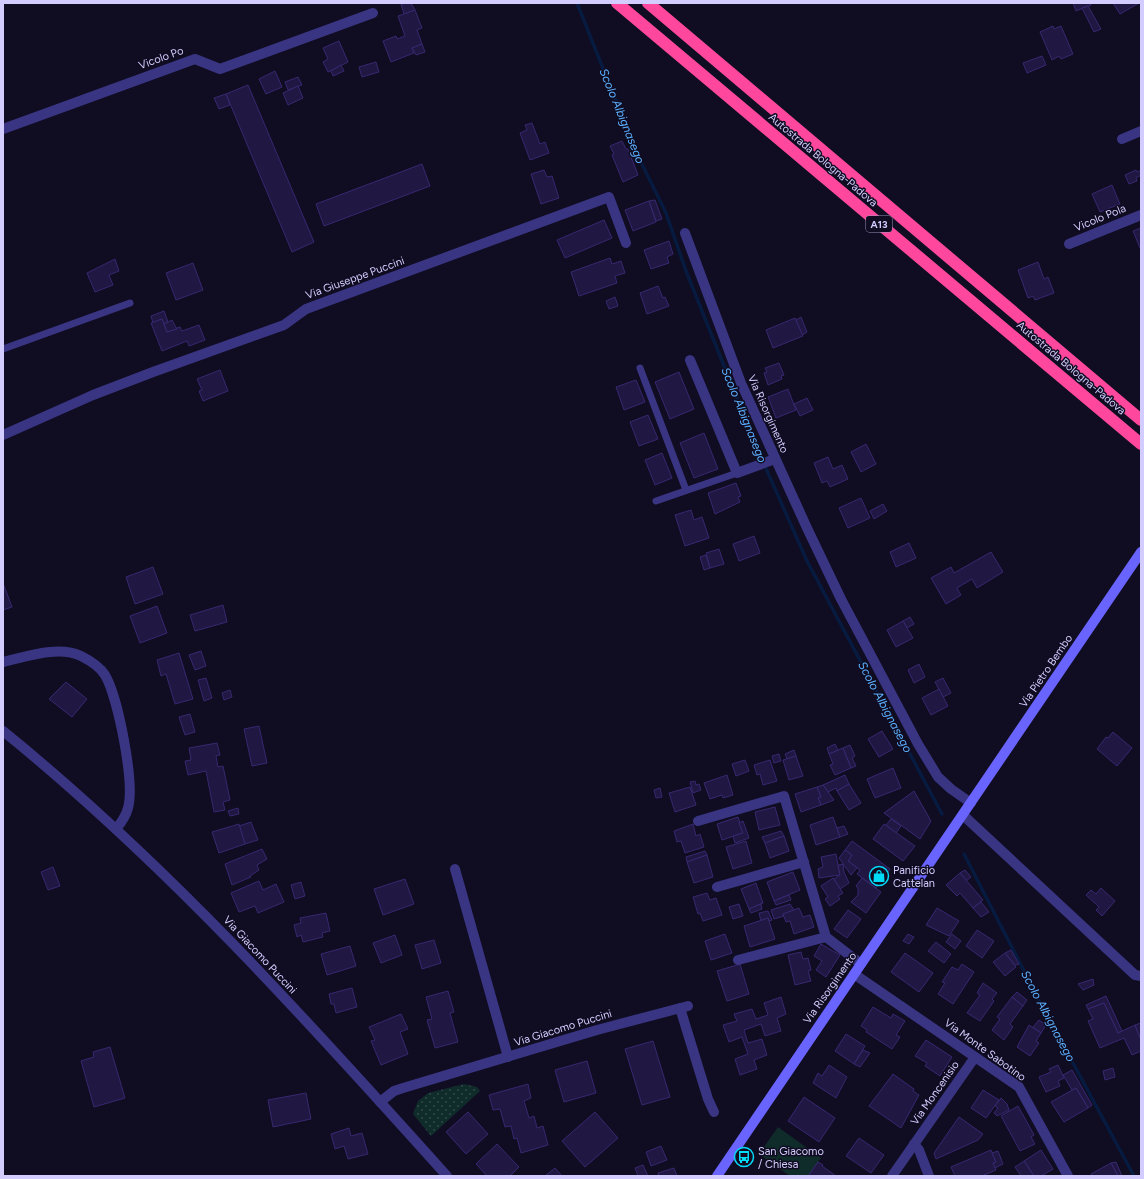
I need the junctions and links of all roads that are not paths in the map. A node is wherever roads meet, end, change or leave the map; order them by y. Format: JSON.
{"nodes":[{"id":1,"x":617,"y":3,"type":"edge"},
{"id":2,"x":648,"y":3,"type":"edge"},
{"id":3,"x":373,"y":13,"type":"dead end"},
{"id":4,"x":3,"y":129,"type":"edge"},
{"id":5,"x":1141,"y":131,"type":"edge"},
{"id":6,"x":1122,"y":139,"type":"dead end"},
{"id":7,"x":1141,"y":215,"type":"edge"},
{"id":8,"x":685,"y":233,"type":"dead end"},
{"id":9,"x":626,"y":243,"type":"dead end"},
{"id":10,"x":1069,"y":244,"type":"dead end"},
{"id":11,"x":130,"y":302,"type":"dead end"},
{"id":12,"x":3,"y":349,"type":"edge"},
{"id":13,"x":690,"y":360,"type":"dead end"},
{"id":14,"x":640,"y":368,"type":"dead end"},
{"id":15,"x":1141,"y":420,"type":"edge"},
{"id":16,"x":3,"y":435,"type":"edge"},
{"id":17,"x":1141,"y":444,"type":"edge"},
{"id":18,"x":768,"y":462,"type":"junction"},
{"id":19,"x":737,"y":473,"type":"junction"},
{"id":20,"x":686,"y":490,"type":"junction"},
{"id":21,"x":656,"y":501,"type":"dead end"},
{"id":22,"x":1141,"y":552,"type":"edge"},
{"id":23,"x":3,"y":662,"type":"edge"},
{"id":24,"x":3,"y":731,"type":"edge"},
{"id":25,"x":971,"y":803,"type":"junction"},
{"id":26,"x":963,"y":815,"type":"junction"},
{"id":27,"x":698,"y":821,"type":"dead end"},
{"id":28,"x":116,"y":829,"type":"junction"},
{"id":29,"x":804,"y":862,"type":"junction"},
{"id":30,"x":456,"y":869,"type":"dead end"},
{"id":31,"x":717,"y":887,"type":"dead end"},
{"id":32,"x":826,"y":937,"type":"junction"},
{"id":33,"x":738,"y":960,"type":"dead end"},
{"id":34,"x":861,"y":964,"type":"junction"},
{"id":35,"x":854,"y":974,"type":"junction"},
{"id":36,"x":1141,"y":976,"type":"edge"},
{"id":37,"x":975,"y":1056,"type":"junction"},
{"id":38,"x":508,"y":1057,"type":"junction"},
{"id":39,"x":380,"y":1102,"type":"junction"},
{"id":40,"x":714,"y":1112,"type":"dead end"},
{"id":41,"x":914,"y":1144,"type":"junction"},
{"id":42,"x":720,"y":1175,"type":"edge"},
{"id":43,"x":447,"y":1176,"type":"edge"},
{"id":44,"x":892,"y":1176,"type":"edge"},
{"id":45,"x":929,"y":1176,"type":"edge"},
{"id":46,"x":1068,"y":1176,"type":"edge"}],
"edges":[{"from":1,"to":17,"type":"highway","name":"Autostrada Bologna-Padova","number":"A13"},
{"from":2,"to":15,"type":"highway","name":"Autostrada Bologna-Padova","number":"A13"},
{"from":3,"to":4,"type":"street","name":"Vicolo Po"},
{"from":5,"to":6,"type":"street"},
{"from":7,"to":10,"type":"street","name":"Vicolo Pola"},
{"from":8,"to":18,"type":"street","name":"Via Risorgimento"},
{"from":9,"to":16,"type":"street","name":"Via Giuseppe Puccini"},
{"from":11,"to":12,"type":"lane"},
{"from":13,"to":19,"type":"street"},
{"from":14,"to":20,"type":"lane"},
{"from":18,"to":19,"type":"street"},
{"from":18,"to":25,"type":"street","name":"Via Risorgimento"},
{"from":19,"to":20,"type":"lane"},
{"from":20,"to":21,"type":"lane"},
{"from":22,"to":25,"type":"main road","name":"Via Pietro Bembo"},
{"from":23,"to":28,"type":"street"},
{"from":24,"to":28,"type":"street","name":"Via Giacomo Puccini"},
{"from":25,"to":26,"type":"main road","name":"Via Pietro Bembo"},
{"from":26,"to":34,"type":"main road","name":"Via Risorgimento"},
{"from":26,"to":36,"type":"street"},
{"from":27,"to":29,"type":"street"},
{"from":28,"to":39,"type":"street","name":"Via Giacomo Puccini"},
{"from":29,"to":31,"type":"street"},
{"from":29,"to":32,"type":"street"},
{"from":30,"to":38,"type":"street"},
{"from":32,"to":33,"type":"street"},
{"from":32,"to":34,"type":"street"},
{"from":34,"to":35,"type":"main road","name":"Via Risorgimento"},
{"from":35,"to":37,"type":"street","name":"Via Monte Sabotino"},
{"from":35,"to":42,"type":"main road","name":"Via Risorgimento"},
{"from":37,"to":41,"type":"street","name":"Via Moncenisio"},
{"from":37,"to":46,"type":"street","name":"Via Monte Sabotino"},
{"from":38,"to":39,"type":"street","name":"Via Giacomo Puccini"},
{"from":38,"to":40,"type":"street","name":"Via Giacomo Puccini"},
{"from":39,"to":43,"type":"street","name":"Via Giacomo Puccini"},
{"from":41,"to":44,"type":"street","name":"Via Moncenisio"},
{"from":41,"to":45,"type":"street"}]}
